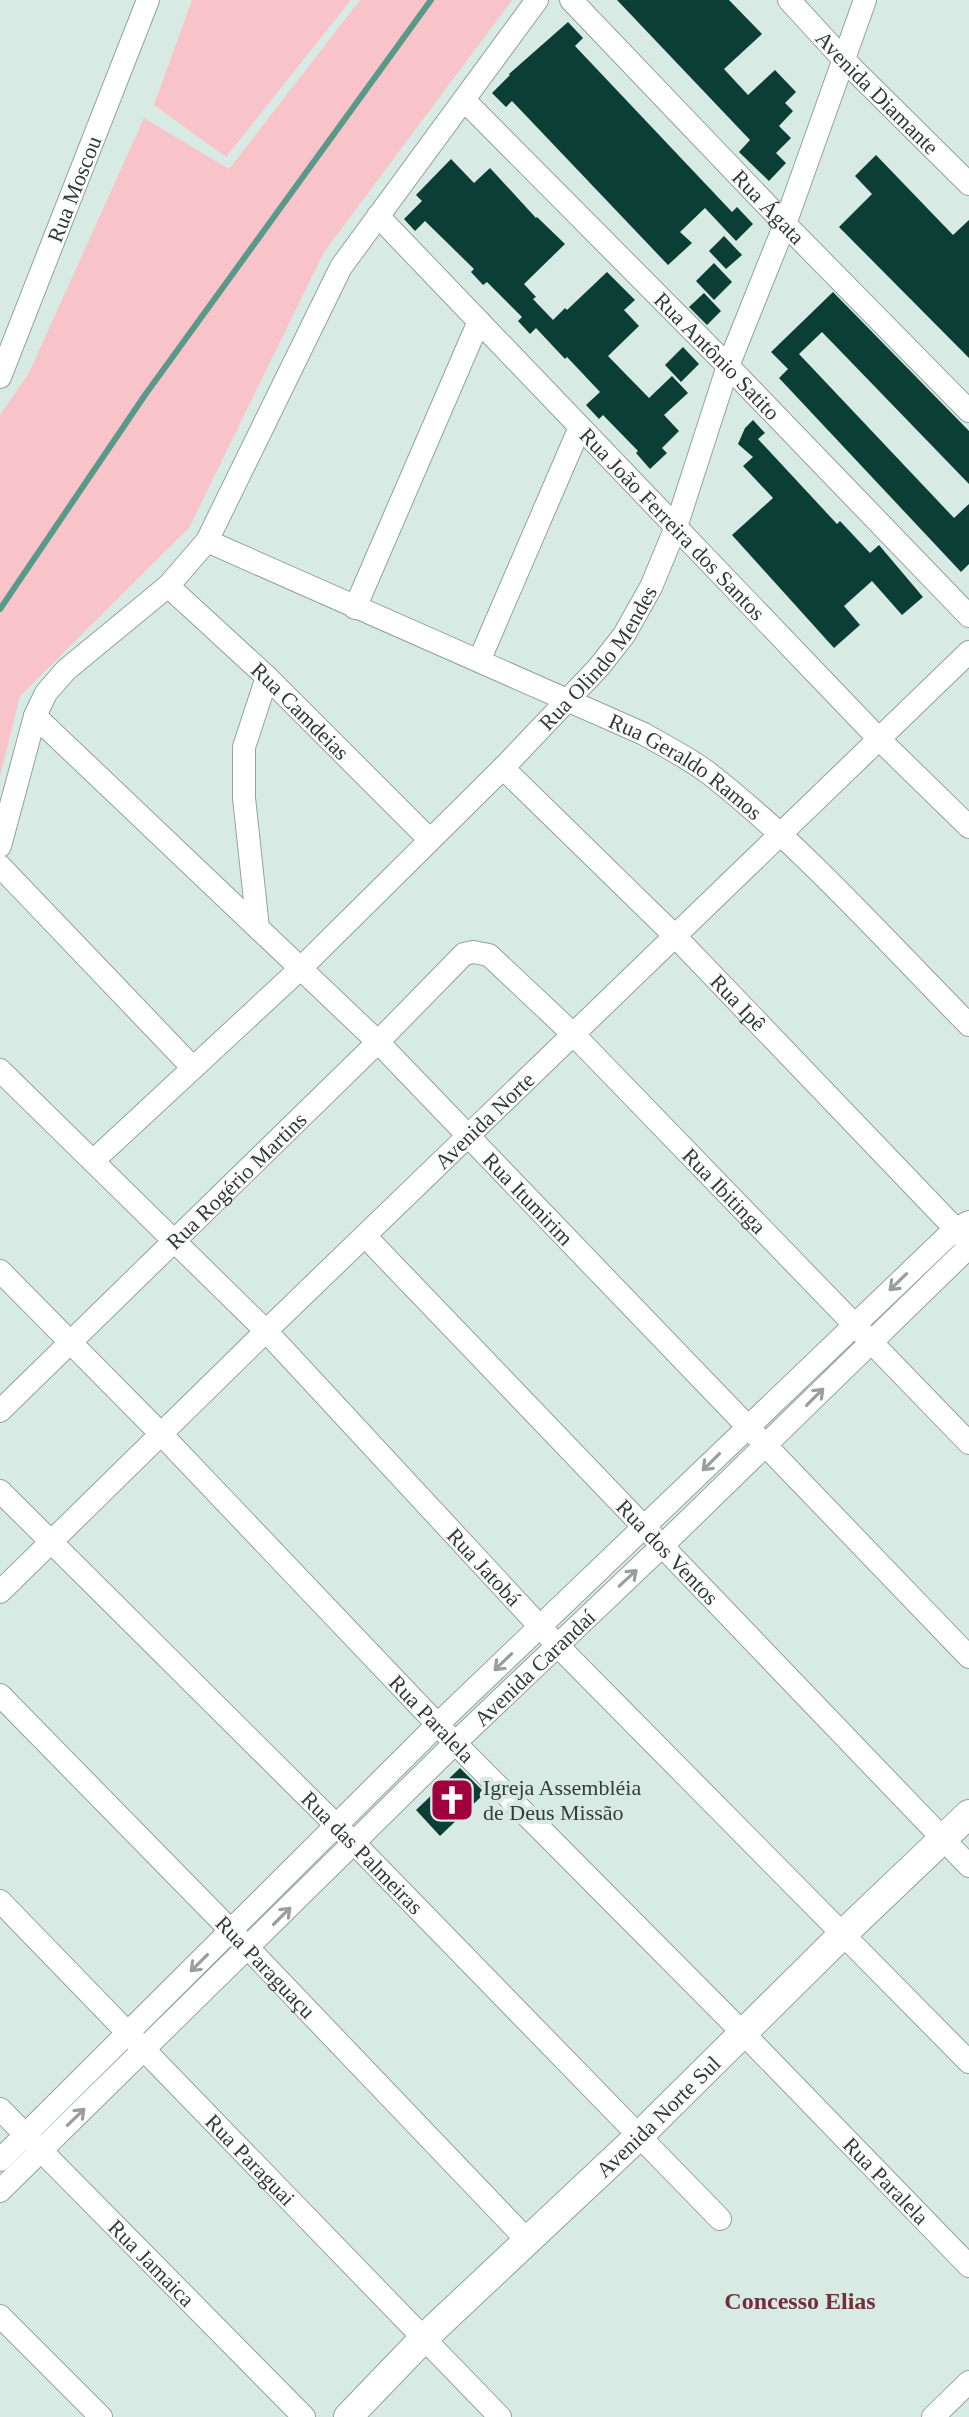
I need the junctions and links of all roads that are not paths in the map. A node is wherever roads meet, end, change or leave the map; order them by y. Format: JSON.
{"nodes":[{"id":1,"x":148,"y":0,"type":"edge"},
{"id":2,"x":537,"y":0,"type":"edge"},
{"id":3,"x":571,"y":0,"type":"edge"},
{"id":4,"x":789,"y":0,"type":"edge"},
{"id":5,"x":865,"y":0,"type":"edge"},
{"id":6,"x":844,"y":60,"type":"junction"},
{"id":7,"x":464,"y":100,"type":"junction"},
{"id":8,"x":969,"y":184,"type":"edge"},
{"id":9,"x":378,"y":216,"type":"junction"},
{"id":10,"x":785,"y":224,"type":"junction"},
{"id":11,"x":479,"y":321,"type":"junction"},
{"id":12,"x":2,"y":365,"type":"edge"},
{"id":13,"x":728,"y":366,"type":"junction"},
{"id":14,"x":969,"y":411,"type":"edge"},
{"id":15,"x":580,"y":427,"type":"junction"},
{"id":16,"x":676,"y":527,"type":"junction"},
{"id":17,"x":207,"y":541,"type":"junction"},
{"id":18,"x":168,"y":586,"type":"junction"},
{"id":19,"x":355,"y":608,"type":"junction"},
{"id":20,"x":969,"y":616,"type":"edge"},
{"id":21,"x":969,"y":652,"type":"edge"},
{"id":22,"x":479,"y":661,"type":"junction"},
{"id":23,"x":267,"y":677,"type":"junction"},
{"id":24,"x":567,"y":700,"type":"junction"},
{"id":25,"x":35,"y":716,"type":"junction"},
{"id":26,"x":878,"y":738,"type":"junction"},
{"id":27,"x":503,"y":768,"type":"junction"},
{"id":28,"x":969,"y":827,"type":"edge"},
{"id":29,"x":780,"y":834,"type":"junction"},
{"id":30,"x":430,"y":840,"type":"junction"},
{"id":31,"x":0,"y":846,"type":"edge"},
{"id":32,"x":0,"y":866,"type":"edge"},
{"id":33,"x":258,"y":928,"type":"junction"},
{"id":34,"x":674,"y":935,"type":"junction"},
{"id":35,"x":473,"y":952,"type":"joint"},
{"id":36,"x":301,"y":968,"type":"junction"},
{"id":37,"x":969,"y":1025,"type":"edge"},
{"id":38,"x":574,"y":1035,"type":"junction"},
{"id":39,"x":378,"y":1042,"type":"junction"},
{"id":40,"x":193,"y":1068,"type":"junction"},
{"id":41,"x":0,"y":1070,"type":"edge"},
{"id":42,"x":469,"y":1137,"type":"junction"},
{"id":43,"x":93,"y":1161,"type":"junction"},
{"id":44,"x":966,"y":1235,"type":"edge"},
{"id":45,"x":366,"y":1237,"type":"junction"},
{"id":46,"x":173,"y":1240,"type":"junction"},
{"id":47,"x":0,"y":1271,"type":"edge"},
{"id":48,"x":854,"y":1325,"type":"junction"},
{"id":49,"x":266,"y":1331,"type":"junction"},
{"id":50,"x":871,"y":1341,"type":"junction"},
{"id":51,"x":70,"y":1342,"type":"junction"},
{"id":52,"x":0,"y":1411,"type":"edge"},
{"id":53,"x":748,"y":1426,"type":"junction"},
{"id":54,"x":162,"y":1435,"type":"junction"},
{"id":55,"x":969,"y":1443,"type":"edge"},
{"id":56,"x":766,"y":1445,"type":"junction"},
{"id":57,"x":0,"y":1491,"type":"edge"},
{"id":58,"x":645,"y":1528,"type":"junction"},
{"id":59,"x":51,"y":1542,"type":"junction"},
{"id":60,"x":662,"y":1546,"type":"junction"},
{"id":61,"x":0,"y":1592,"type":"edge"},
{"id":62,"x":540,"y":1627,"type":"junction"},
{"id":63,"x":557,"y":1645,"type":"junction"},
{"id":64,"x":969,"y":1657,"type":"edge"},
{"id":65,"x":0,"y":1695,"type":"edge"},
{"id":66,"x":437,"y":1725,"type":"junction"},
{"id":67,"x":455,"y":1743,"type":"junction"},
{"id":68,"x":969,"y":1814,"type":"edge"},
{"id":69,"x":337,"y":1826,"type":"junction"},
{"id":70,"x":942,"y":1840,"type":"junction"},
{"id":71,"x":354,"y":1843,"type":"junction"},
{"id":72,"x":969,"y":1866,"type":"edge"},
{"id":73,"x":0,"y":1901,"type":"edge"},
{"id":74,"x":232,"y":1931,"type":"junction"},
{"id":75,"x":842,"y":1935,"type":"junction"},
{"id":76,"x":249,"y":1949,"type":"junction"},
{"id":77,"x":129,"y":2033,"type":"junction"},
{"id":78,"x":744,"y":2034,"type":"junction"},
{"id":79,"x":146,"y":2050,"type":"junction"},
{"id":80,"x":969,"y":2062,"type":"edge"},
{"id":81,"x":0,"y":2109,"type":"edge"},
{"id":82,"x":640,"y":2135,"type":"junction"},
{"id":83,"x":33,"y":2144,"type":"junction"},
{"id":84,"x":0,"y":2160,"type":"edge"},
{"id":85,"x":0,"y":2191,"type":"edge"},
{"id":86,"x":720,"y":2219,"type":"dead end"},
{"id":87,"x":527,"y":2240,"type":"junction"},
{"id":88,"x":969,"y":2266,"type":"edge"},
{"id":89,"x":0,"y":2316,"type":"edge"},
{"id":90,"x":424,"y":2338,"type":"junction"},
{"id":91,"x":969,"y":2382,"type":"edge"},
{"id":92,"x":101,"y":2417,"type":"edge"},
{"id":93,"x":304,"y":2417,"type":"edge"},
{"id":94,"x":348,"y":2417,"type":"edge"},
{"id":95,"x":500,"y":2417,"type":"edge"},
{"id":96,"x":933,"y":2417,"type":"edge"}],
"edges":[{"from":1,"to":12,"type":"street","name":"Rua Moscou"},
{"from":2,"to":7,"type":"street"},
{"from":3,"to":10,"type":"street","name":"Rua Ágata"},
{"from":4,"to":6,"type":"street","name":"Avenida Diamante"},
{"from":5,"to":6,"type":"street","name":"Rua Olindo Mendes"},
{"from":6,"to":8,"type":"street","name":"Avenida Diamante"},
{"from":6,"to":10,"type":"street","name":"Rua Olindo Mendes"},
{"from":7,"to":9,"type":"street"},
{"from":7,"to":13,"type":"street","name":"Rua Antônio Satito"},
{"from":9,"to":11,"type":"street","name":"Rua João Ferreira dos Santos"},
{"from":9,"to":17,"type":"street"},
{"from":10,"to":13,"type":"street","name":"Rua Olindo Mendes"},
{"from":10,"to":14,"type":"street","name":"Rua Ágata"},
{"from":11,"to":15,"type":"street","name":"Rua João Ferreira dos Santos"},
{"from":11,"to":19,"type":"street"},
{"from":13,"to":16,"type":"street","name":"Rua Olindo Mendes"},
{"from":13,"to":20,"type":"street","name":"Rua Antônio Satito"},
{"from":15,"to":16,"type":"street","name":"Rua João Ferreira dos Santos"},
{"from":15,"to":22,"type":"street"},
{"from":16,"to":24,"type":"street","name":"Rua Olindo Mendes"},
{"from":16,"to":26,"type":"street","name":"Rua João Ferreira dos Santos"},
{"from":17,"to":18,"type":"street"},
{"from":17,"to":19,"type":"street","name":"Rua Geraldo Ramos"},
{"from":18,"to":23,"type":"street","name":"Rua Camdeias"},
{"from":18,"to":25,"type":"street"},
{"from":19,"to":22,"type":"street","name":"Rua Geraldo Ramos"},
{"from":21,"to":26,"type":"street","name":"Avenida Norte"},
{"from":22,"to":24,"type":"street","name":"Rua Geraldo Ramos"},
{"from":23,"to":30,"type":"street","name":"Rua Camdeias"},
{"from":23,"to":33,"type":"street"},
{"from":24,"to":27,"type":"street","name":"Rua Olindo Mendes"},
{"from":24,"to":29,"type":"street","name":"Rua Geraldo Ramos"},
{"from":25,"to":31,"type":"street"},
{"from":25,"to":33,"type":"street","name":"Rua Itumirim"},
{"from":26,"to":28,"type":"street","name":"Rua João Ferreira dos Santos"},
{"from":26,"to":29,"type":"street","name":"Avenida Norte"},
{"from":27,"to":30,"type":"street","name":"Rua Olindo Mendes"},
{"from":27,"to":34,"type":"street","name":"Rua Ipê"},
{"from":29,"to":34,"type":"street","name":"Avenida Norte"},
{"from":29,"to":37,"type":"street","name":"Rua Geraldo Ramos"},
{"from":30,"to":36,"type":"street","name":"Rua Olindo Mendes"},
{"from":32,"to":40,"type":"street"},
{"from":33,"to":36,"type":"street","name":"Rua Itumirim"},
{"from":34,"to":38,"type":"street","name":"Avenida Norte"},
{"from":34,"to":44,"type":"street","name":"Rua Ipê"},
{"from":35,"to":38,"type":"street","name":"Rua Ibitinga"},
{"from":35,"to":39,"type":"street","name":"Rua Rogério Martins"},
{"from":36,"to":39,"type":"street","name":"Rua Itumirim"},
{"from":36,"to":40,"type":"street","name":"Rua Olindo Mendes"},
{"from":38,"to":42,"type":"street","name":"Avenida Norte"},
{"from":38,"to":48,"type":"street","name":"Rua Ibitinga"},
{"from":39,"to":42,"type":"street","name":"Rua Itumirim"},
{"from":39,"to":46,"type":"street","name":"Rua Rogério Martins"},
{"from":40,"to":43,"type":"street","name":"Rua Olindo Mendes"},
{"from":41,"to":43,"type":"street","name":"Rua Jatobá"},
{"from":42,"to":45,"type":"street","name":"Avenida Norte"},
{"from":42,"to":53,"type":"street","name":"Rua Itumirim"},
{"from":43,"to":46,"type":"street","name":"Rua Jatobá"},
{"from":44,"to":48,"type":"street","name":"Avenida Carandaí","one_way":true},
{"from":44,"to":50,"type":"street","name":"Avenida Carandaí"},
{"from":45,"to":49,"type":"street","name":"Avenida Norte"},
{"from":45,"to":58,"type":"street","name":"Rua dos Ventos"},
{"from":46,"to":49,"type":"street","name":"Rua Jatobá"},
{"from":46,"to":51,"type":"street","name":"Rua Rogério Martins"},
{"from":47,"to":51,"type":"street","name":"Rua Paralela"},
{"from":48,"to":50,"type":"street","name":"Rua Ibitinga"},
{"from":48,"to":53,"type":"street","name":"Avenida Carandaí"},
{"from":49,"to":54,"type":"street","name":"Avenida Norte"},
{"from":49,"to":62,"type":"street","name":"Rua Jatobá"},
{"from":50,"to":55,"type":"street","name":"Rua Ibitinga"},
{"from":56,"to":50,"type":"street","name":"Avenida Carandaí","one_way":true},
{"from":51,"to":52,"type":"street","name":"Rua Rogério Martins"},
{"from":51,"to":54,"type":"street","name":"Rua Paralela"},
{"from":53,"to":56,"type":"street","name":"Rua Itumirim"},
{"from":53,"to":58,"type":"street","name":"Avenida Carandaí","one_way":true},
{"from":54,"to":59,"type":"street","name":"Avenida Norte"},
{"from":54,"to":66,"type":"street","name":"Rua Paralela"},
{"from":56,"to":60,"type":"street","name":"Avenida Carandaí"},
{"from":56,"to":64,"type":"street","name":"Rua Itumirim"},
{"from":57,"to":59,"type":"street","name":"Rua das Palmeiras"},
{"from":58,"to":60,"type":"street","name":"Rua dos Ventos"},
{"from":58,"to":62,"type":"street","name":"Avenida Carandaí"},
{"from":59,"to":61,"type":"street","name":"Avenida Norte"},
{"from":59,"to":69,"type":"street","name":"Rua das Palmeiras"},
{"from":63,"to":60,"type":"street","name":"Avenida Carandaí","one_way":true},
{"from":60,"to":70,"type":"street","name":"Rua dos Ventos"},
{"from":62,"to":63,"type":"street","name":"Rua Jatobá"},
{"from":62,"to":66,"type":"street","name":"Avenida Carandaí","one_way":true},
{"from":63,"to":67,"type":"street","name":"Avenida Carandaí"},
{"from":63,"to":75,"type":"street","name":"Rua Jatobá"},
{"from":65,"to":74,"type":"street","name":"Rua Paraguaçu"},
{"from":66,"to":67,"type":"street","name":"Rua Paralela"},
{"from":66,"to":69,"type":"street","name":"Avenida Carandaí"},
{"from":67,"to":71,"type":"street","name":"Avenida Carandaí"},
{"from":67,"to":78,"type":"street","name":"Rua Paralela"},
{"from":68,"to":70,"type":"street","name":"Avenida Norte Sul"},
{"from":69,"to":71,"type":"street","name":"Rua das Palmeiras"},
{"from":69,"to":74,"type":"street","name":"Avenida Carandaí"},
{"from":70,"to":72,"type":"street","name":"Rua dos Ventos"},
{"from":70,"to":75,"type":"street","name":"Avenida Norte Sul"},
{"from":76,"to":71,"type":"street","name":"Avenida Carandaí","one_way":true},
{"from":71,"to":82,"type":"street","name":"Rua das Palmeiras"},
{"from":73,"to":77,"type":"street","name":"Rua Paraguai"},
{"from":74,"to":76,"type":"street","name":"Rua Paraguaçu"},
{"from":74,"to":77,"type":"street","name":"Avenida Carandaí","one_way":true},
{"from":75,"to":78,"type":"street","name":"Avenida Norte Sul"},
{"from":75,"to":80,"type":"street","name":"Rua Jatobá"},
{"from":76,"to":79,"type":"street","name":"Avenida Carandaí"},
{"from":76,"to":87,"type":"street","name":"Rua Paraguaçu"},
{"from":77,"to":79,"type":"street","name":"Rua Paraguai"},
{"from":77,"to":83,"type":"street","name":"Avenida Carandaí"},
{"from":78,"to":82,"type":"street","name":"Avenida Norte Sul"},
{"from":78,"to":88,"type":"street","name":"Rua Paralela"},
{"from":83,"to":79,"type":"street","name":"Avenida Carandaí","one_way":true},
{"from":79,"to":90,"type":"street","name":"Rua Paraguai"},
{"from":81,"to":83,"type":"street","name":"Rua Jamaica"},
{"from":82,"to":86,"type":"street","name":"Rua das Palmeiras"},
{"from":82,"to":87,"type":"street","name":"Avenida Norte Sul"},
{"from":83,"to":84,"type":"street","name":"Avenida Carandaí"},
{"from":83,"to":85,"type":"street","name":"Avenida Carandaí"},
{"from":83,"to":93,"type":"street","name":"Rua Jamaica"},
{"from":87,"to":90,"type":"street","name":"Avenida Norte Sul"},
{"from":89,"to":92,"type":"street"},
{"from":90,"to":94,"type":"street","name":"Avenida Norte Sul"},
{"from":90,"to":95,"type":"street","name":"Rua Paraguai"},
{"from":91,"to":96,"type":"street"}]}
